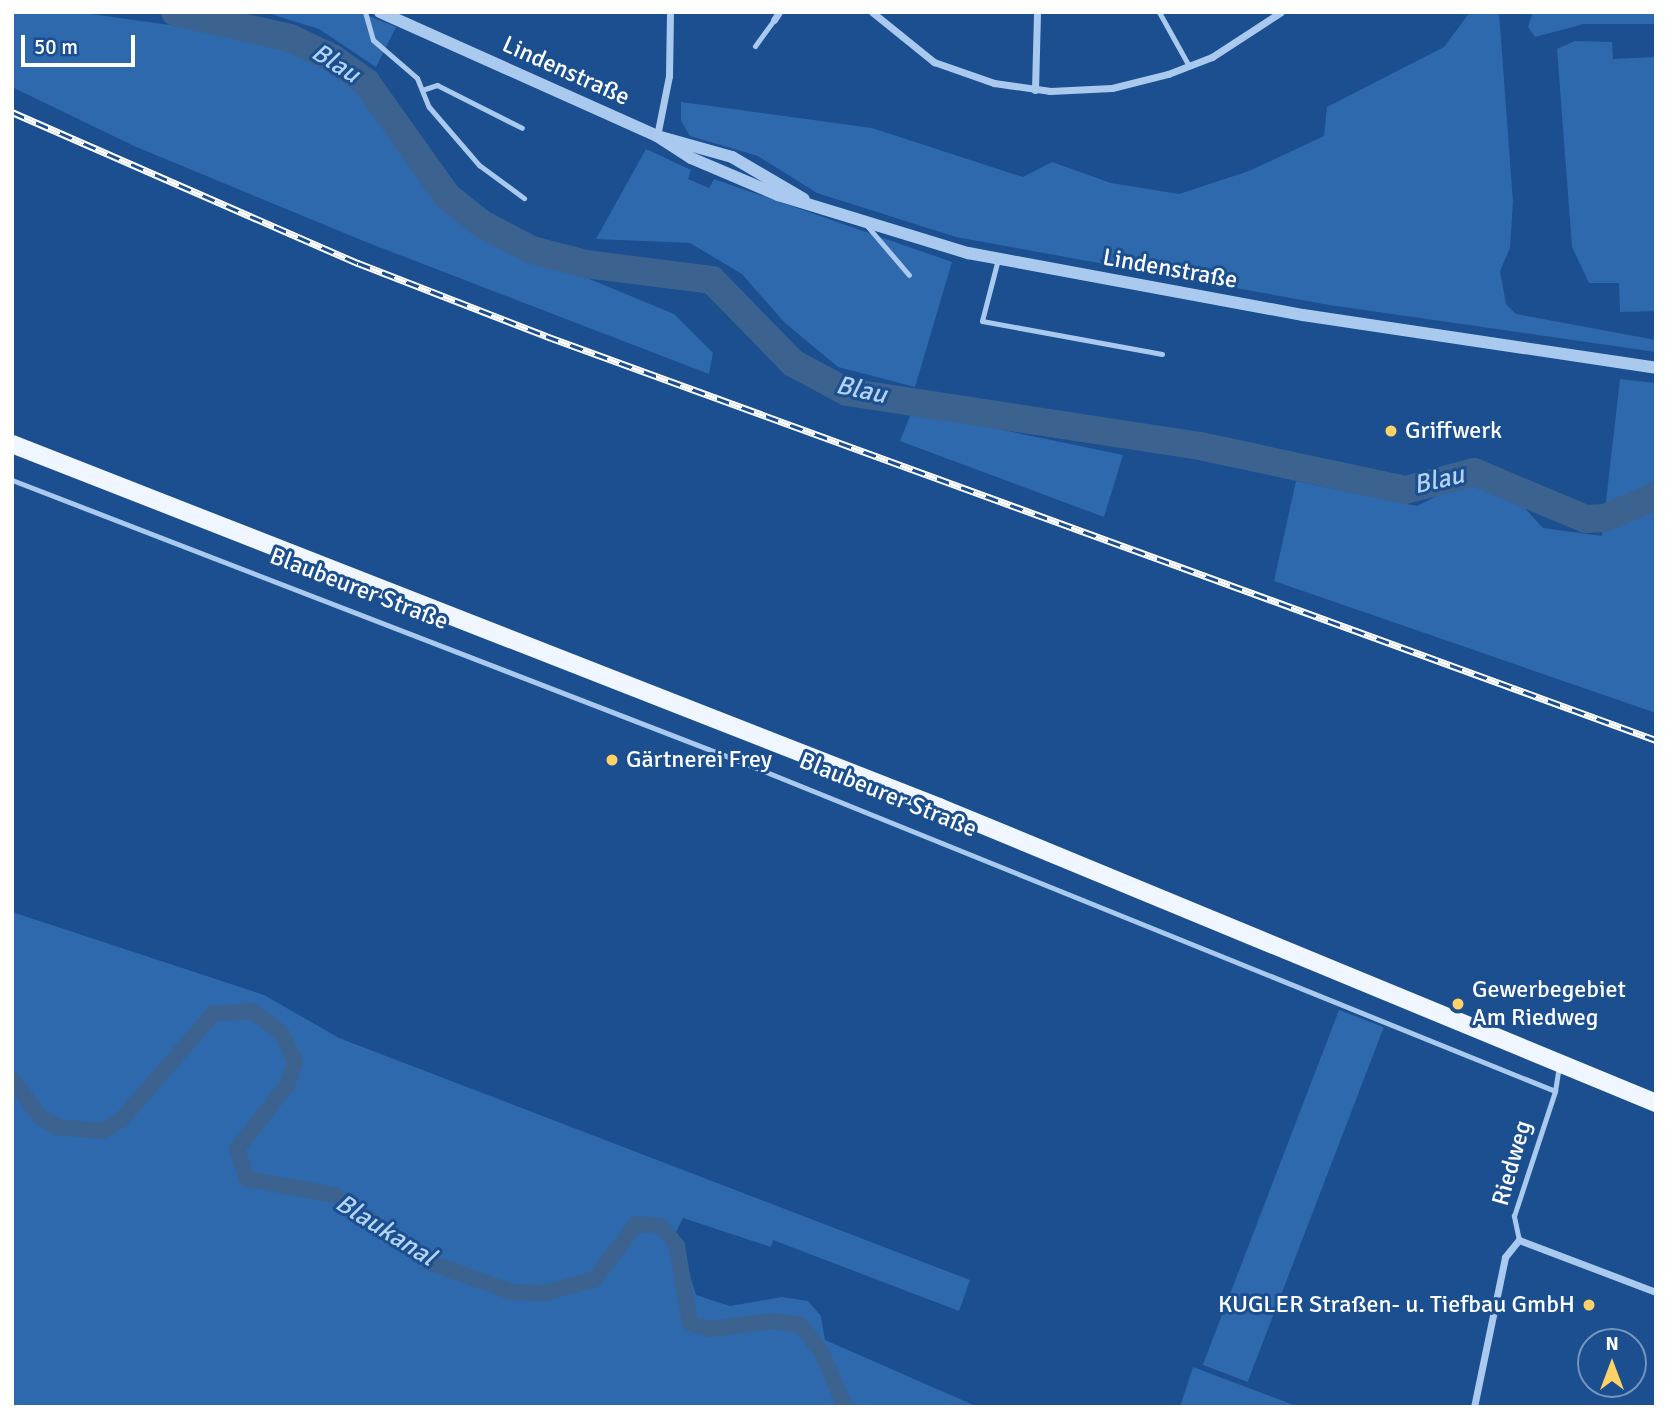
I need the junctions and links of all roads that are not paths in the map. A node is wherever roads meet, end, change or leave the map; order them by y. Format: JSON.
{"nodes":[{"id":1,"x":365,"y":12,"type":"edge"},
{"id":2,"x":380,"y":12,"type":"edge"},
{"id":3,"x":670,"y":12,"type":"edge"},
{"id":4,"x":779,"y":12,"type":"edge"},
{"id":5,"x":872,"y":12,"type":"edge"},
{"id":6,"x":1037,"y":12,"type":"edge"},
{"id":7,"x":1159,"y":12,"type":"edge"},
{"id":8,"x":1281,"y":12,"type":"edge"},
{"id":9,"x":774,"y":20,"type":"joint"},
{"id":10,"x":755,"y":46,"type":"dead end"},
{"id":11,"x":1189,"y":66,"type":"junction"},
{"id":12,"x":425,"y":89,"type":"junction"},
{"id":13,"x":1035,"y":90,"type":"junction"},
{"id":14,"x":522,"y":128,"type":"dead end"},
{"id":15,"x":657,"y":136,"type":"junction"},
{"id":16,"x":524,"y":198,"type":"dead end"},
{"id":17,"x":866,"y":224,"type":"junction"},
{"id":18,"x":998,"y":259,"type":"junction"},
{"id":19,"x":909,"y":275,"type":"dead end"},
{"id":20,"x":1162,"y":354,"type":"dead end"},
{"id":21,"x":1656,"y":368,"type":"edge"},
{"id":22,"x":12,"y":444,"type":"edge"},
{"id":23,"x":12,"y":480,"type":"edge"},
{"id":24,"x":1558,"y":1059,"type":"junction"},
{"id":25,"x":1555,"y":1091,"type":"junction"},
{"id":26,"x":1656,"y":1103,"type":"edge"},
{"id":27,"x":1519,"y":1240,"type":"junction"},
{"id":28,"x":1656,"y":1292,"type":"edge"},
{"id":29,"x":1474,"y":1407,"type":"edge"}],
"edges":[{"from":1,"to":12,"type":"lane"},
{"from":2,"to":15,"type":"street","name":"Lindenstraße"},
{"from":3,"to":15,"type":"street"},
{"from":4,"to":9,"type":"street"},
{"from":5,"to":13,"type":"street"},
{"from":6,"to":13,"type":"street"},
{"from":7,"to":11,"type":"lane"},
{"from":8,"to":11,"type":"street"},
{"from":9,"to":10,"type":"lane"},
{"from":11,"to":13,"type":"street"},
{"from":12,"to":14,"type":"lane"},
{"from":12,"to":16,"type":"lane"},
{"from":15,"to":17,"type":"street","name":"Lindenstraße"},
{"from":17,"to":18,"type":"street","name":"Lindenstraße"},
{"from":17,"to":19,"type":"lane"},
{"from":18,"to":20,"type":"lane"},
{"from":18,"to":21,"type":"street","name":"Lindenstraße"},
{"from":22,"to":24,"type":"main road","name":"Blaubeurer Straße"},
{"from":23,"to":25,"type":"lane","name":"Blaubeurer Straße"},
{"from":24,"to":25,"type":"lane"},
{"from":24,"to":26,"type":"main road","name":"Blaubeurer Straße"},
{"from":25,"to":27,"type":"lane","name":"Riedweg"},
{"from":27,"to":28,"type":"street"},
{"from":27,"to":29,"type":"street","name":"Riedweg"}]}
